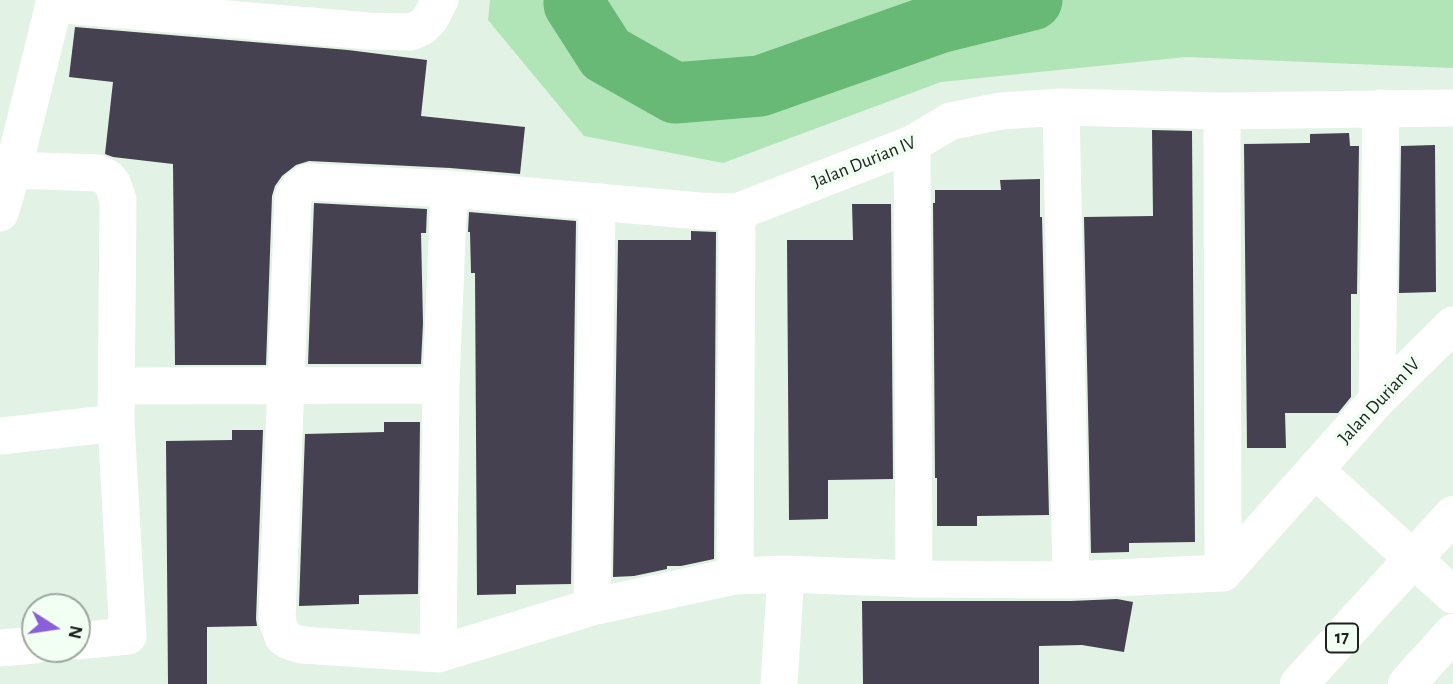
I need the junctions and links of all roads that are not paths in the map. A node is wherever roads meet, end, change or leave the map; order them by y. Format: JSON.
{"nodes":[{"id":1,"x":274,"y":0,"type":"edge"},
{"id":2,"x":440,"y":0,"type":"edge"},
{"id":3,"x":54,"y":2,"type":"edge"},
{"id":4,"x":368,"y":31,"type":"junction"},
{"id":5,"x":1060,"y":107,"type":"junction"},
{"id":6,"x":1381,"y":108,"type":"junction"},
{"id":7,"x":1453,"y":108,"type":"edge"},
{"id":8,"x":1222,"y":111,"type":"junction"},
{"id":9,"x":912,"y":144,"type":"junction"},
{"id":10,"x":12,"y":170,"type":"junction"},
{"id":11,"x":449,"y":190,"type":"junction"},
{"id":12,"x":597,"y":202,"type":"junction"},
{"id":13,"x":737,"y":212,"type":"junction"},
{"id":14,"x":0,"y":213,"type":"edge"},
{"id":15,"x":1453,"y":325,"type":"edge"},
{"id":16,"x":441,"y":385,"type":"junction"},
{"id":17,"x":117,"y":386,"type":"junction"},
{"id":18,"x":287,"y":387,"type":"junction"},
{"id":19,"x":1377,"y":400,"type":"junction"},
{"id":20,"x":116,"y":423,"type":"junction"},
{"id":21,"x":0,"y":436,"type":"edge"},
{"id":22,"x":1315,"y":470,"type":"junction"},
{"id":23,"x":1453,"y":514,"type":"edge"},
{"id":24,"x":1223,"y":573,"type":"junction"},
{"id":25,"x":786,"y":574,"type":"junction"},
{"id":26,"x":735,"y":576,"type":"junction"},
{"id":27,"x":914,"y":579,"type":"junction"},
{"id":28,"x":1071,"y":580,"type":"junction"},
{"id":29,"x":1453,"y":595,"type":"edge"},
{"id":30,"x":592,"y":607,"type":"junction"},
{"id":31,"x":1453,"y":633,"type":"edge"},
{"id":32,"x":91,"y":640,"type":"edge"},
{"id":33,"x":21,"y":646,"type":"edge"},
{"id":34,"x":0,"y":648,"type":"edge"},
{"id":35,"x":438,"y":654,"type":"junction"},
{"id":36,"x":1417,"y":673,"type":"edge"},
{"id":37,"x":779,"y":684,"type":"edge"},
{"id":38,"x":1299,"y":684,"type":"edge"}],
"edges":[{"from":1,"to":4,"type":"street"},
{"from":2,"to":4,"type":"street"},
{"from":3,"to":4,"type":"street"},
{"from":3,"to":10,"type":"street"},
{"from":5,"to":8,"type":"street","name":"Jalan Durian IV"},
{"from":5,"to":9,"type":"street","name":"Jalan Durian IV"},
{"from":5,"to":28,"type":"street"},
{"from":6,"to":7,"type":"street","name":"Jalan Durian IV"},
{"from":6,"to":8,"type":"street","name":"Jalan Durian IV"},
{"from":6,"to":19,"type":"street"},
{"from":8,"to":24,"type":"street"},
{"from":9,"to":13,"type":"street","name":"Jalan Durian IV"},
{"from":9,"to":27,"type":"street"},
{"from":10,"to":14,"type":"street"},
{"from":10,"to":17,"type":"street"},
{"from":11,"to":12,"type":"street","name":"Jalan Durian IV"},
{"from":11,"to":16,"type":"street"},
{"from":11,"to":18,"type":"street","name":"Jalan Durian IV"},
{"from":12,"to":13,"type":"street","name":"Jalan Durian IV"},
{"from":12,"to":30,"type":"street"},
{"from":13,"to":26,"type":"street"},
{"from":15,"to":19,"type":"street","name":"Jalan Durian IV"},
{"from":16,"to":18,"type":"street"},
{"from":16,"to":35,"type":"street"},
{"from":17,"to":18,"type":"street"},
{"from":17,"to":20,"type":"street"},
{"from":18,"to":35,"type":"street"},
{"from":19,"to":22,"type":"street","name":"Jalan Durian IV"},
{"from":20,"to":21,"type":"street"},
{"from":20,"to":32,"type":"street"},
{"from":22,"to":24,"type":"street","name":"Jalan Durian IV"},
{"from":22,"to":29,"type":"street"},
{"from":23,"to":38,"type":"highway","number":"17"},
{"from":24,"to":28,"type":"street"},
{"from":25,"to":26,"type":"street"},
{"from":25,"to":27,"type":"street"},
{"from":25,"to":37,"type":"street"},
{"from":26,"to":30,"type":"street"},
{"from":27,"to":28,"type":"street"},
{"from":30,"to":35,"type":"street"},
{"from":31,"to":36,"type":"highway"},
{"from":33,"to":34,"type":"street"}]}
